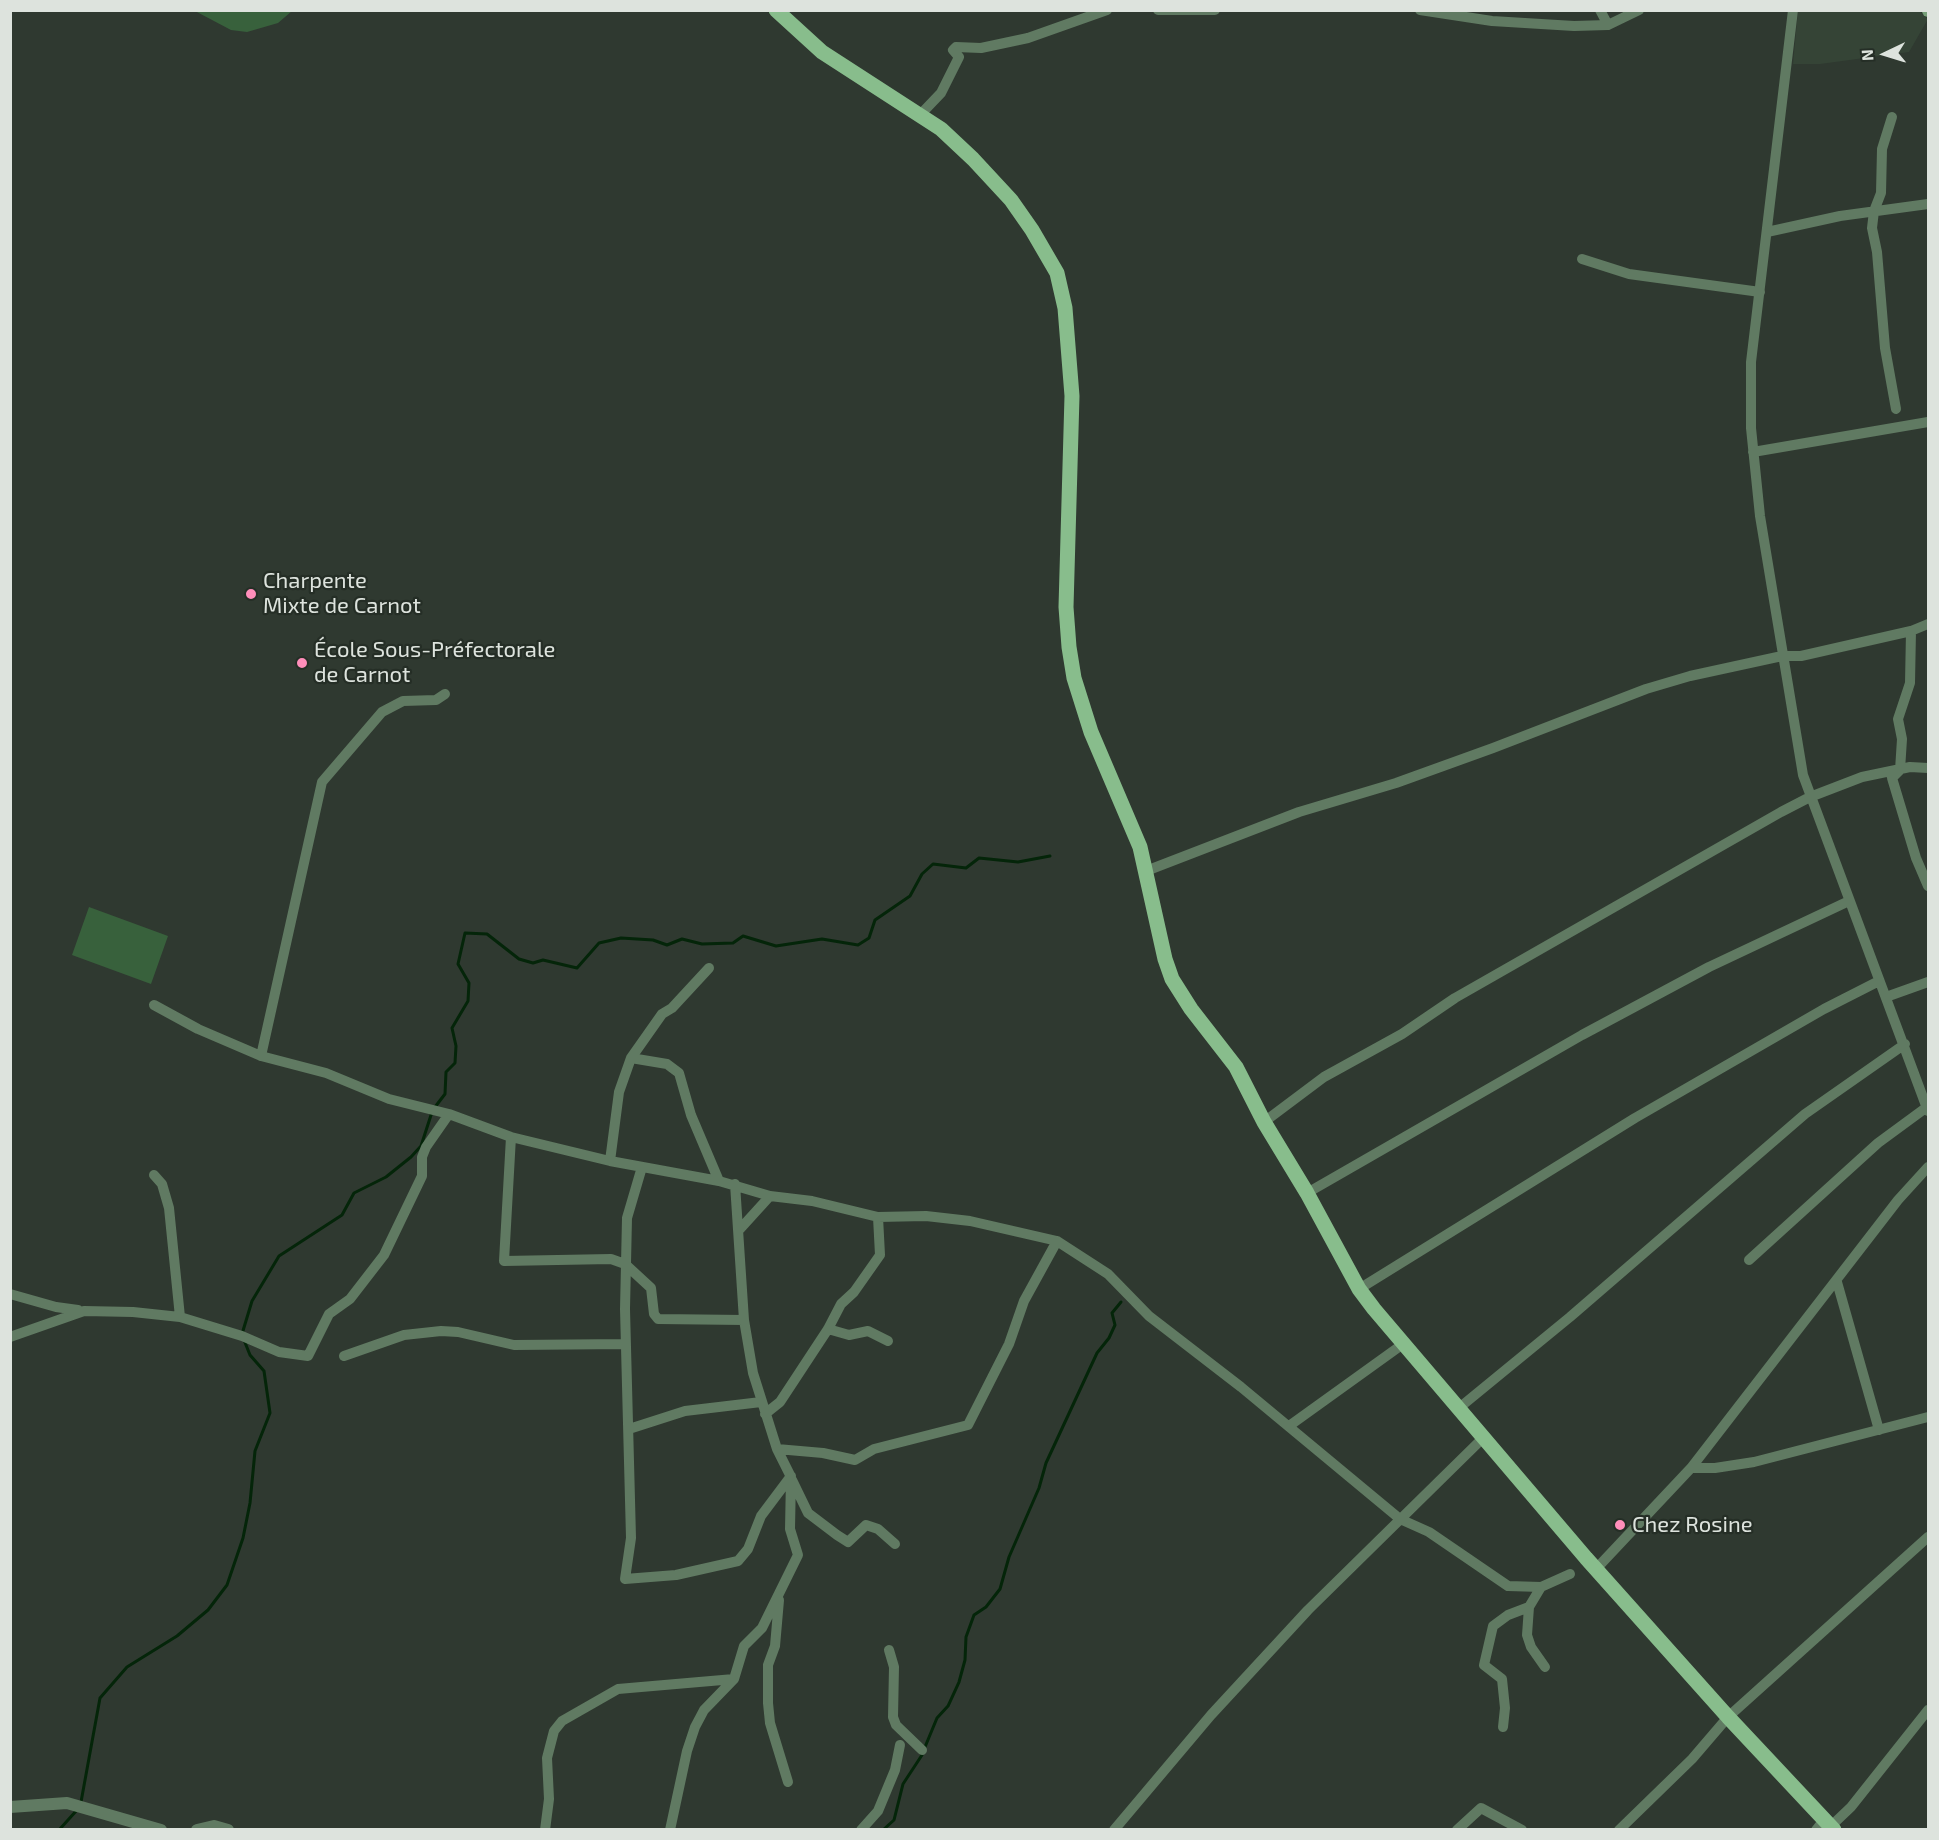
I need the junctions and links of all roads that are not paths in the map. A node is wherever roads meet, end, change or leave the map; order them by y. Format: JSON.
{"nodes":[{"id":1,"x":776,"y":10,"type":"edge"},
{"id":2,"x":1107,"y":10,"type":"edge"},
{"id":3,"x":1158,"y":10,"type":"edge"},
{"id":4,"x":1215,"y":10,"type":"edge"},
{"id":5,"x":1419,"y":10,"type":"edge"},
{"id":6,"x":1600,"y":10,"type":"edge"},
{"id":7,"x":1639,"y":10,"type":"edge"},
{"id":8,"x":1793,"y":10,"type":"edge"},
{"id":9,"x":1608,"y":25,"type":"junction"},
{"id":10,"x":920,"y":115,"type":"junction"},
{"id":11,"x":1892,"y":117,"type":"dead end"},
{"id":12,"x":1929,"y":204,"type":"edge"},
{"id":13,"x":1874,"y":211,"type":"junction"},
{"id":14,"x":1767,"y":232,"type":"junction"},
{"id":15,"x":1582,"y":259,"type":"dead end"},
{"id":16,"x":1760,"y":292,"type":"junction"},
{"id":17,"x":1896,"y":408,"type":"dead end"},
{"id":18,"x":1929,"y":422,"type":"edge"},
{"id":19,"x":1753,"y":452,"type":"junction"},
{"id":20,"x":1929,"y":624,"type":"edge"},
{"id":21,"x":1911,"y":632,"type":"junction"},
{"id":22,"x":1782,"y":656,"type":"junction"},
{"id":23,"x":445,"y":694,"type":"dead end"},
{"id":24,"x":1929,"y":768,"type":"edge"},
{"id":25,"x":1900,"y":770,"type":"junction"},
{"id":26,"x":1810,"y":796,"type":"junction"},
{"id":27,"x":1146,"y":871,"type":"junction"},
{"id":28,"x":1929,"y":886,"type":"edge"},
{"id":29,"x":1849,"y":901,"type":"junction"},
{"id":30,"x":709,"y":969,"type":"dead end"},
{"id":31,"x":1879,"y":981,"type":"junction"},
{"id":32,"x":1929,"y":982,"type":"edge"},
{"id":33,"x":1886,"y":997,"type":"junction"},
{"id":34,"x":154,"y":1005,"type":"dead end"},
{"id":35,"x":1905,"y":1044,"type":"junction"},
{"id":36,"x":261,"y":1056,"type":"junction"},
{"id":37,"x":631,"y":1058,"type":"junction"},
{"id":38,"x":1928,"y":1109,"type":"edge"},
{"id":39,"x":449,"y":1114,"type":"junction"},
{"id":40,"x":1264,"y":1122,"type":"junction"},
{"id":41,"x":511,"y":1137,"type":"junction"},
{"id":42,"x":610,"y":1161,"type":"junction"},
{"id":43,"x":642,"y":1167,"type":"junction"},
{"id":44,"x":1929,"y":1167,"type":"edge"},
{"id":45,"x":153,"y":1175,"type":"dead end"},
{"id":46,"x":719,"y":1180,"type":"junction"},
{"id":47,"x":735,"y":1184,"type":"junction"},
{"id":48,"x":1307,"y":1193,"type":"junction"},
{"id":49,"x":770,"y":1196,"type":"junction"},
{"id":50,"x":878,"y":1217,"type":"junction"},
{"id":51,"x":740,"y":1229,"type":"junction"},
{"id":52,"x":1057,"y":1241,"type":"junction"},
{"id":53,"x":1749,"y":1260,"type":"dead end"},
{"id":54,"x":625,"y":1264,"type":"junction"},
{"id":55,"x":1837,"y":1282,"type":"junction"},
{"id":56,"x":1359,"y":1288,"type":"junction"},
{"id":57,"x":10,"y":1294,"type":"edge"},
{"id":58,"x":84,"y":1311,"type":"junction"},
{"id":59,"x":180,"y":1317,"type":"junction"},
{"id":60,"x":744,"y":1320,"type":"junction"},
{"id":61,"x":828,"y":1329,"type":"junction"},
{"id":62,"x":10,"y":1337,"type":"edge"},
{"id":63,"x":888,"y":1341,"type":"dead end"},
{"id":64,"x":626,"y":1344,"type":"junction"},
{"id":65,"x":1403,"y":1344,"type":"junction"},
{"id":66,"x":344,"y":1356,"type":"dead end"},
{"id":67,"x":761,"y":1402,"type":"junction"},
{"id":68,"x":1458,"y":1408,"type":"junction"},
{"id":69,"x":765,"y":1414,"type":"junction"},
{"id":70,"x":1929,"y":1417,"type":"edge"},
{"id":71,"x":1289,"y":1426,"type":"junction"},
{"id":72,"x":629,"y":1429,"type":"junction"},
{"id":73,"x":1880,"y":1430,"type":"junction"},
{"id":74,"x":1484,"y":1437,"type":"junction"},
{"id":75,"x":777,"y":1449,"type":"junction"},
{"id":76,"x":1691,"y":1468,"type":"junction"},
{"id":77,"x":791,"y":1476,"type":"junction"},
{"id":78,"x":1400,"y":1519,"type":"junction"},
{"id":79,"x":1929,"y":1537,"type":"edge"},
{"id":80,"x":895,"y":1544,"type":"dead end"},
{"id":81,"x":1596,"y":1569,"type":"junction"},
{"id":82,"x":1570,"y":1574,"type":"dead end"},
{"id":83,"x":1541,"y":1587,"type":"junction"},
{"id":84,"x":780,"y":1591,"type":"junction"},
{"id":85,"x":1529,"y":1607,"type":"junction"},
{"id":86,"x":889,"y":1650,"type":"dead end"},
{"id":87,"x":1545,"y":1667,"type":"dead end"},
{"id":88,"x":734,"y":1679,"type":"junction"},
{"id":89,"x":1929,"y":1710,"type":"edge"},
{"id":90,"x":1728,"y":1717,"type":"junction"},
{"id":91,"x":1503,"y":1727,"type":"dead end"},
{"id":92,"x":900,"y":1745,"type":"dead end"},
{"id":93,"x":922,"y":1750,"type":"dead end"},
{"id":94,"x":788,"y":1782,"type":"dead end"},
{"id":95,"x":10,"y":1807,"type":"edge"},
{"id":96,"x":1826,"y":1826,"type":"edge"},
{"id":97,"x":161,"y":1830,"type":"edge"},
{"id":98,"x":197,"y":1830,"type":"edge"},
{"id":99,"x":228,"y":1830,"type":"edge"},
{"id":100,"x":545,"y":1830,"type":"edge"},
{"id":101,"x":670,"y":1830,"type":"edge"},
{"id":102,"x":861,"y":1830,"type":"edge"},
{"id":103,"x":1114,"y":1830,"type":"edge"},
{"id":104,"x":1457,"y":1830,"type":"edge"},
{"id":105,"x":1522,"y":1830,"type":"edge"},
{"id":106,"x":1619,"y":1830,"type":"edge"}],
"edges":[{"from":1,"to":10,"type":"main road"},
{"from":2,"to":10,"type":"street"},
{"from":3,"to":4,"type":"street"},
{"from":5,"to":9,"type":"street"},
{"from":6,"to":9,"type":"street"},
{"from":7,"to":9,"type":"street"},
{"from":8,"to":14,"type":"street"},
{"from":10,"to":27,"type":"main road"},
{"from":11,"to":13,"type":"street"},
{"from":12,"to":13,"type":"street"},
{"from":13,"to":14,"type":"street"},
{"from":13,"to":17,"type":"street"},
{"from":14,"to":16,"type":"street"},
{"from":15,"to":16,"type":"street"},
{"from":16,"to":19,"type":"street"},
{"from":18,"to":19,"type":"street"},
{"from":19,"to":22,"type":"street"},
{"from":20,"to":21,"type":"street"},
{"from":21,"to":22,"type":"street"},
{"from":21,"to":25,"type":"street"},
{"from":22,"to":26,"type":"street"},
{"from":22,"to":27,"type":"street"},
{"from":23,"to":36,"type":"street"},
{"from":24,"to":25,"type":"street"},
{"from":25,"to":26,"type":"street"},
{"from":25,"to":28,"type":"street"},
{"from":26,"to":29,"type":"street"},
{"from":26,"to":40,"type":"street"},
{"from":27,"to":40,"type":"main road"},
{"from":29,"to":31,"type":"street"},
{"from":29,"to":48,"type":"street"},
{"from":30,"to":37,"type":"street"},
{"from":31,"to":33,"type":"street"},
{"from":31,"to":56,"type":"street"},
{"from":32,"to":33,"type":"street"},
{"from":33,"to":35,"type":"street"},
{"from":34,"to":36,"type":"street"},
{"from":35,"to":38,"type":"street"},
{"from":35,"to":68,"type":"street"},
{"from":36,"to":39,"type":"street"},
{"from":37,"to":42,"type":"street"},
{"from":37,"to":46,"type":"street"},
{"from":38,"to":53,"type":"street"},
{"from":39,"to":41,"type":"street"},
{"from":39,"to":59,"type":"street"},
{"from":40,"to":48,"type":"main road"},
{"from":41,"to":42,"type":"street"},
{"from":41,"to":54,"type":"street"},
{"from":42,"to":43,"type":"street"},
{"from":43,"to":46,"type":"street"},
{"from":43,"to":54,"type":"street"},
{"from":44,"to":55,"type":"street"},
{"from":45,"to":59,"type":"street"},
{"from":46,"to":47,"type":"street"},
{"from":47,"to":49,"type":"street"},
{"from":47,"to":51,"type":"street"},
{"from":48,"to":56,"type":"main road"},
{"from":49,"to":50,"type":"street"},
{"from":49,"to":51,"type":"street"},
{"from":50,"to":52,"type":"street"},
{"from":50,"to":61,"type":"street"},
{"from":51,"to":60,"type":"street"},
{"from":52,"to":71,"type":"street"},
{"from":52,"to":75,"type":"street"},
{"from":54,"to":60,"type":"street"},
{"from":54,"to":64,"type":"street"},
{"from":55,"to":73,"type":"street"},
{"from":55,"to":76,"type":"street"},
{"from":56,"to":65,"type":"main road"},
{"from":57,"to":58,"type":"street"},
{"from":58,"to":59,"type":"street"},
{"from":58,"to":62,"type":"street"},
{"from":60,"to":67,"type":"street"},
{"from":61,"to":63,"type":"street"},
{"from":61,"to":69,"type":"street"},
{"from":64,"to":66,"type":"street"},
{"from":64,"to":72,"type":"street"},
{"from":65,"to":68,"type":"main road"},
{"from":65,"to":71,"type":"street"},
{"from":67,"to":69,"type":"street"},
{"from":67,"to":72,"type":"street"},
{"from":68,"to":74,"type":"main road"},
{"from":69,"to":75,"type":"street"},
{"from":70,"to":73,"type":"street"},
{"from":71,"to":78,"type":"street"},
{"from":72,"to":77,"type":"street"},
{"from":73,"to":76,"type":"street"},
{"from":74,"to":78,"type":"street"},
{"from":74,"to":81,"type":"main road"},
{"from":75,"to":77,"type":"street"},
{"from":76,"to":81,"type":"street"},
{"from":77,"to":80,"type":"street"},
{"from":77,"to":84,"type":"street"},
{"from":78,"to":83,"type":"street"},
{"from":78,"to":103,"type":"street"},
{"from":79,"to":90,"type":"street"},
{"from":81,"to":90,"type":"main road"},
{"from":82,"to":83,"type":"street"},
{"from":83,"to":85,"type":"street"},
{"from":84,"to":88,"type":"street"},
{"from":84,"to":94,"type":"street"},
{"from":85,"to":87,"type":"street"},
{"from":85,"to":91,"type":"street"},
{"from":86,"to":93,"type":"street"},
{"from":88,"to":100,"type":"street"},
{"from":88,"to":101,"type":"street"},
{"from":89,"to":96,"type":"street"},
{"from":90,"to":96,"type":"main road"},
{"from":90,"to":106,"type":"street"},
{"from":92,"to":102,"type":"street"},
{"from":95,"to":97,"type":"street"},
{"from":98,"to":99,"type":"street"},
{"from":104,"to":105,"type":"street"}]}
